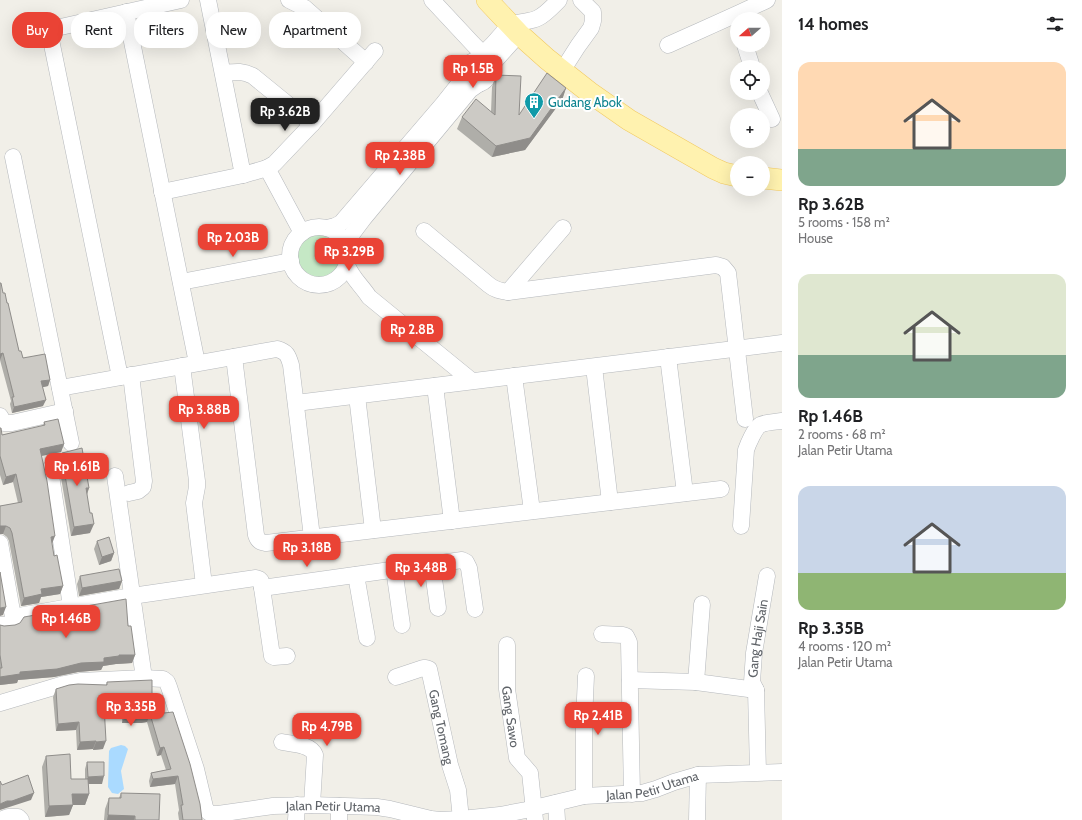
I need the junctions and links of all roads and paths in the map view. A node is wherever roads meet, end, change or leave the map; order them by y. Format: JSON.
{"nodes":[{"id":1,"x":181,"y":0,"type":"edge"},
{"id":2,"x":208,"y":0,"type":"edge"},
{"id":3,"x":289,"y":0,"type":"edge"},
{"id":4,"x":432,"y":0,"type":"edge"},
{"id":5,"x":487,"y":0,"type":"edge"},
{"id":6,"x":559,"y":0,"type":"edge"},
{"id":7,"x":581,"y":0,"type":"edge"},
{"id":8,"x":767,"y":0,"type":"edge"},
{"id":9,"x":126,"y":12,"type":"joint"},
{"id":10,"x":746,"y":12,"type":"edge"},
{"id":11,"x":730,"y":19,"type":"edge"},
{"id":12,"x":514,"y":31,"type":"junction"},
{"id":13,"x":668,"y":45,"type":"dead end"},
{"id":14,"x":53,"y":48,"type":"edge"},
{"id":15,"x":485,"y":63,"type":"junction"},
{"id":16,"x":562,"y":71,"type":"junction"},
{"id":17,"x":223,"y":72,"type":"junction"},
{"id":18,"x":763,"y":100,"type":"edge"},
{"id":19,"x":772,"y":119,"type":"dead end"},
{"id":20,"x":312,"y":124,"type":"junction"},
{"id":21,"x":13,"y":157,"type":"dead end"},
{"id":22,"x":267,"y":168,"type":"junction"},
{"id":23,"x":730,"y":174,"type":"edge"},
{"id":24,"x":243,"y":175,"type":"junction"},
{"id":25,"x":770,"y":179,"type":"edge"},
{"id":26,"x":782,"y":180,"type":"edge"},
{"id":27,"x":162,"y":192,"type":"junction"},
{"id":28,"x":359,"y":213,"type":"junction"},
{"id":29,"x":326,"y":228,"type":"junction"},
{"id":30,"x":563,"y":228,"type":"dead end"},
{"id":31,"x":424,"y":231,"type":"dead end"},
{"id":32,"x":302,"y":233,"type":"junction"},
{"id":33,"x":347,"y":258,"type":"junction"},
{"id":34,"x":291,"y":261,"type":"junction"},
{"id":35,"x":181,"y":282,"type":"junction"},
{"id":36,"x":333,"y":282,"type":"junction"},
{"id":37,"x":508,"y":292,"type":"junction"},
{"id":38,"x":369,"y":297,"type":"junction"},
{"id":39,"x":782,"y":343,"type":"edge"},
{"id":40,"x":736,"y":349,"type":"junction"},
{"id":41,"x":234,"y":357,"type":"junction"},
{"id":42,"x":668,"y":357,"type":"junction"},
{"id":43,"x":190,"y":365,"type":"junction"},
{"id":44,"x":594,"y":367,"type":"junction"},
{"id":45,"x":126,"y":376,"type":"junction"},
{"id":46,"x":514,"y":376,"type":"junction"},
{"id":47,"x":472,"y":381,"type":"junction"},
{"id":48,"x":435,"y":386,"type":"junction"},
{"id":49,"x":60,"y":388,"type":"junction"},
{"id":50,"x":357,"y":396,"type":"junction"},
{"id":51,"x":296,"y":404,"type":"junction"},
{"id":52,"x":65,"y":411,"type":"junction"},
{"id":53,"x":0,"y":416,"type":"edge"},
{"id":54,"x":745,"y":419,"type":"dead end"},
{"id":55,"x":782,"y":421,"type":"edge"},
{"id":56,"x":71,"y":443,"type":"dead end"},
{"id":57,"x":50,"y":469,"type":"dead end"},
{"id":58,"x":115,"y":476,"type":"dead end"},
{"id":59,"x":721,"y":489,"type":"dead end"},
{"id":60,"x":129,"y":493,"type":"dead end"},
{"id":61,"x":685,"y":493,"type":"junction"},
{"id":62,"x":610,"y":502,"type":"junction"},
{"id":63,"x":532,"y":511,"type":"junction"},
{"id":64,"x":452,"y":521,"type":"junction"},
{"id":65,"x":741,"y":526,"type":"dead end"},
{"id":66,"x":373,"y":530,"type":"junction"},
{"id":67,"x":312,"y":537,"type":"junction"},
{"id":68,"x":0,"y":542,"type":"edge"},
{"id":69,"x":432,"y":564,"type":"junction"},
{"id":70,"x":394,"y":569,"type":"junction"},
{"id":71,"x":2,"y":571,"type":"edge"},
{"id":72,"x":356,"y":575,"type":"junction"},
{"id":73,"x":767,"y":576,"type":"dead end"},
{"id":74,"x":204,"y":585,"type":"junction"},
{"id":75,"x":262,"y":588,"type":"junction"},
{"id":76,"x":132,"y":596,"type":"junction"},
{"id":77,"x":702,"y":604,"type":"dead end"},
{"id":78,"x":71,"y":606,"type":"junction"},
{"id":79,"x":438,"y":608,"type":"dead end"},
{"id":80,"x":475,"y":609,"type":"dead end"},
{"id":81,"x":6,"y":621,"type":"edge"},
{"id":82,"x":402,"y":625,"type":"dead end"},
{"id":83,"x":602,"y":634,"type":"dead end"},
{"id":84,"x":367,"y":638,"type":"dead end"},
{"id":85,"x":507,"y":645,"type":"dead end"},
{"id":86,"x":288,"y":656,"type":"dead end"},
{"id":87,"x":586,"y":676,"type":"dead end"},
{"id":88,"x":396,"y":677,"type":"dead end"},
{"id":89,"x":144,"y":678,"type":"junction"},
{"id":90,"x":630,"y":680,"type":"junction"},
{"id":91,"x":696,"y":682,"type":"junction"},
{"id":92,"x":756,"y":690,"type":"junction"},
{"id":93,"x":0,"y":703,"type":"edge"},
{"id":94,"x":282,"y":742,"type":"dead end"},
{"id":95,"x":758,"y":772,"type":"junction"},
{"id":96,"x":782,"y":772,"type":"edge"},
{"id":97,"x":698,"y":775,"type":"junction"},
{"id":98,"x":632,"y":794,"type":"junction"},
{"id":99,"x":584,"y":796,"type":"junction"},
{"id":100,"x":556,"y":802,"type":"junction"},
{"id":101,"x":302,"y":810,"type":"edge"},
{"id":102,"x":339,"y":813,"type":"edge"},
{"id":103,"x":535,"y":814,"type":"edge"},
{"id":104,"x":248,"y":815,"type":"edge"},
{"id":105,"x":500,"y":818,"type":"edge"},
{"id":106,"x":0,"y":820,"type":"edge"},
{"id":107,"x":21,"y":820,"type":"edge"},
{"id":108,"x":452,"y":820,"type":"edge"},
{"id":109,"x":557,"y":820,"type":"edge"},
{"id":110,"x":697,"y":820,"type":"edge"}],
"edges":[{"from":1,"to":9,"type":"street"},
{"from":2,"to":17,"type":"street"},
{"from":3,"to":20,"type":"street"},
{"from":4,"to":15,"type":"street"},
{"from":5,"to":12,"type":"main road"},
{"from":6,"to":12,"type":"street"},
{"from":7,"to":16,"type":"street"},
{"from":8,"to":10,"type":"street"},
{"from":9,"to":27,"type":"street"},
{"from":11,"to":13,"type":"street"},
{"from":12,"to":15,"type":"street"},
{"from":12,"to":16,"type":"main road"},
{"from":14,"to":45,"type":"street"},
{"from":15,"to":28,"type":"street"},
{"from":16,"to":23,"type":"main road"},
{"from":17,"to":20,"type":"street"},
{"from":17,"to":24,"type":"street"},
{"from":18,"to":19,"type":"street"},
{"from":20,"to":22,"type":"street"},
{"from":21,"to":49,"type":"street"},
{"from":22,"to":24,"type":"street"},
{"from":22,"to":32,"type":"street"},
{"from":24,"to":27,"type":"street"},
{"from":25,"to":26,"type":"main road"},
{"from":27,"to":35,"type":"street"},
{"from":28,"to":29,"type":"street"},
{"from":28,"to":33,"type":"street"},
{"from":29,"to":32,"type":"street"},
{"from":29,"to":33,"type":"street"},
{"from":30,"to":37,"type":"street"},
{"from":31,"to":37,"type":"street"},
{"from":32,"to":34,"type":"street"},
{"from":33,"to":36,"type":"street"},
{"from":33,"to":38,"type":"street"},
{"from":34,"to":35,"type":"street"},
{"from":34,"to":36,"type":"street"},
{"from":35,"to":43,"type":"street"},
{"from":36,"to":38,"type":"street"},
{"from":37,"to":40,"type":"street"},
{"from":38,"to":47,"type":"street"},
{"from":39,"to":40,"type":"street"},
{"from":40,"to":42,"type":"street"},
{"from":40,"to":54,"type":"street"},
{"from":41,"to":43,"type":"street"},
{"from":41,"to":51,"type":"street"},
{"from":41,"to":67,"type":"street"},
{"from":42,"to":44,"type":"street"},
{"from":42,"to":61,"type":"street"},
{"from":43,"to":45,"type":"street"},
{"from":43,"to":74,"type":"street"},
{"from":44,"to":46,"type":"street"},
{"from":44,"to":62,"type":"street"},
{"from":45,"to":49,"type":"street"},
{"from":45,"to":60,"type":"street"},
{"from":46,"to":47,"type":"street"},
{"from":46,"to":63,"type":"street"},
{"from":47,"to":48,"type":"street"},
{"from":48,"to":50,"type":"street"},
{"from":48,"to":64,"type":"street"},
{"from":49,"to":52,"type":"street"},
{"from":50,"to":51,"type":"street"},
{"from":50,"to":66,"type":"street"},
{"from":51,"to":67,"type":"street"},
{"from":52,"to":53,"type":"street"},
{"from":52,"to":56,"type":"street"},
{"from":55,"to":65,"type":"street"},
{"from":57,"to":78,"type":"street"},
{"from":58,"to":76,"type":"street"},
{"from":59,"to":61,"type":"street"},
{"from":61,"to":62,"type":"street"},
{"from":62,"to":63,"type":"street"},
{"from":63,"to":64,"type":"street"},
{"from":64,"to":66,"type":"street"},
{"from":66,"to":67,"type":"street"},
{"from":68,"to":71,"type":"street"},
{"from":69,"to":70,"type":"street"},
{"from":69,"to":79,"type":"street"},
{"from":69,"to":80,"type":"street"},
{"from":70,"to":72,"type":"street"},
{"from":70,"to":82,"type":"street"},
{"from":71,"to":81,"type":"street"},
{"from":72,"to":75,"type":"street"},
{"from":72,"to":84,"type":"street"},
{"from":73,"to":92,"type":"street","name":"Gang Haji Sain"},
{"from":74,"to":75,"type":"street"},
{"from":74,"to":76,"type":"street"},
{"from":75,"to":86,"type":"street"},
{"from":76,"to":78,"type":"street"},
{"from":76,"to":89,"type":"street"},
{"from":77,"to":91,"type":"street"},
{"from":78,"to":81,"type":"street"},
{"from":83,"to":90,"type":"street"},
{"from":85,"to":103,"type":"street","name":"Gang Sawo"},
{"from":87,"to":99,"type":"street"},
{"from":88,"to":108,"type":"street","name":"Gang Tomang"},
{"from":89,"to":93,"type":"street","name":"Jalan Petir Utama"},
{"from":89,"to":104,"type":"street","name":"Jalan Petir Utama"},
{"from":90,"to":91,"type":"street"},
{"from":90,"to":98,"type":"street"},
{"from":91,"to":92,"type":"street"},
{"from":92,"to":95,"type":"street","name":"Gang Haji Sain"},
{"from":94,"to":101,"type":"street"},
{"from":95,"to":96,"type":"street","name":"Jalan Petir Utama"},
{"from":95,"to":97,"type":"street","name":"Jalan Petir Utama"},
{"from":97,"to":98,"type":"street","name":"Jalan Petir Utama"},
{"from":97,"to":110,"type":"street"},
{"from":98,"to":99,"type":"street","name":"Jalan Petir Utama"},
{"from":99,"to":100,"type":"street","name":"Jalan Petir Utama"},
{"from":100,"to":103,"type":"street","name":"Jalan Petir Utama"},
{"from":100,"to":109,"type":"street"},
{"from":101,"to":102,"type":"street","name":"Jalan Petir Utama"},
{"from":101,"to":104,"type":"street","name":"Jalan Petir Utama"},
{"from":102,"to":108,"type":"street","name":"Jalan Petir Utama"},
{"from":103,"to":105,"type":"street","name":"Jalan Petir Utama"},
{"from":105,"to":108,"type":"street","name":"Jalan Petir Utama"},
{"from":106,"to":107,"type":"street"}]}
